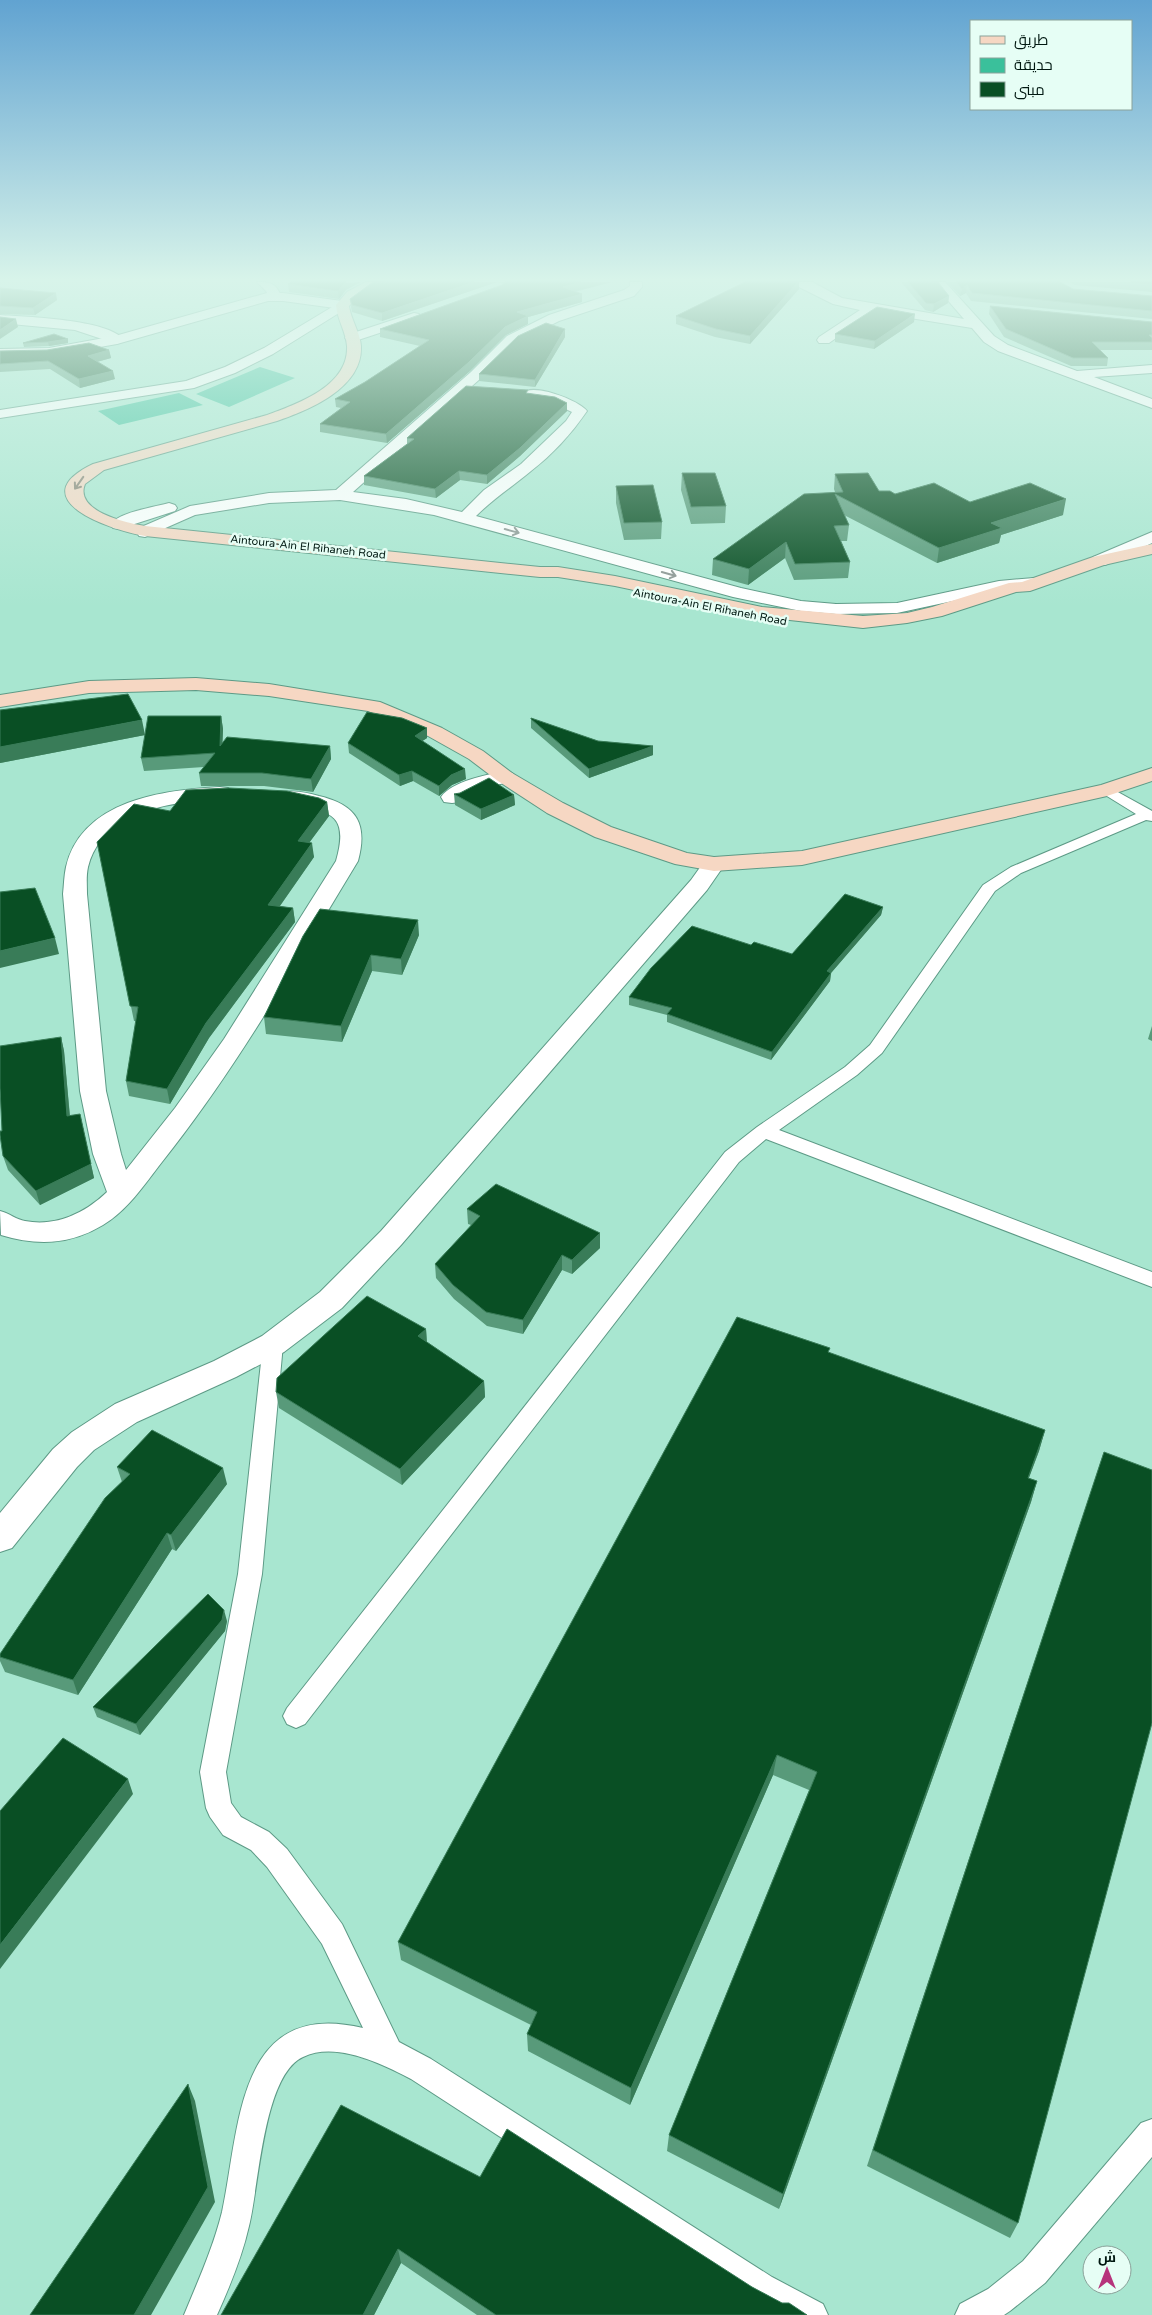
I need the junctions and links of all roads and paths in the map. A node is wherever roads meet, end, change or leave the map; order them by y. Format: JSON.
{"nodes":[{"id":1,"x":155,"y":390,"type":"edge"},
{"id":2,"x":328,"y":390,"type":"edge"},
{"id":3,"x":459,"y":390,"type":"edge"},
{"id":4,"x":1115,"y":390,"type":"edge"},
{"id":5,"x":513,"y":391,"type":"edge"},
{"id":6,"x":1152,"y":404,"type":"edge"},
{"id":7,"x":0,"y":414,"type":"edge"},
{"id":8,"x":136,"y":455,"type":"junction"},
{"id":9,"x":340,"y":495,"type":"junction"},
{"id":10,"x":230,"y":504,"type":"junction"},
{"id":11,"x":465,"y":518,"type":"junction"},
{"id":12,"x":126,"y":521,"type":"junction"},
{"id":13,"x":156,"y":530,"type":"junction"},
{"id":14,"x":1152,"y":537,"type":"edge"},
{"id":15,"x":1152,"y":549,"type":"edge"},
{"id":16,"x":1099,"y":561,"type":"junction"},
{"id":17,"x":1029,"y":585,"type":"junction"},
{"id":18,"x":0,"y":701,"type":"edge"},
{"id":19,"x":1152,"y":774,"type":"edge"},
{"id":20,"x":505,"y":778,"type":"junction"},
{"id":21,"x":1107,"y":790,"type":"junction"},
{"id":22,"x":245,"y":793,"type":"edge"},
{"id":23,"x":272,"y":795,"type":"edge"},
{"id":24,"x":452,"y":797,"type":"dead end"},
{"id":25,"x":1148,"y":816,"type":"edge"},
{"id":26,"x":714,"y":864,"type":"junction"},
{"id":27,"x":764,"y":1131,"type":"junction"},
{"id":28,"x":121,"y":1194,"type":"junction"},
{"id":29,"x":0,"y":1221,"type":"edge"},
{"id":30,"x":1152,"y":1280,"type":"edge"},
{"id":31,"x":273,"y":1344,"type":"junction"},
{"id":32,"x":0,"y":1538,"type":"edge"},
{"id":33,"x":296,"y":1716,"type":"dead end"},
{"id":34,"x":389,"y":2052,"type":"junction"},
{"id":35,"x":1152,"y":2134,"type":"edge"},
{"id":36,"x":200,"y":2315,"type":"edge"},
{"id":37,"x":812,"y":2315,"type":"edge"},
{"id":38,"x":971,"y":2315,"type":"edge"}],
"edges":[{"from":1,"to":7,"type":"street"},
{"from":2,"to":8,"type":"main road","name":"Aintoura-Ain El Rihaneh Road"},
{"from":3,"to":9,"type":"street"},
{"from":4,"to":6,"type":"street"},
{"from":5,"to":11,"type":"street"},
{"from":8,"to":12,"type":"main road","name":"Aintoura-Ain El Rihaneh Road"},
{"from":8,"to":12,"type":"main road","name":"Aintoura-Ain El Rihaneh Road","one_way":true},
{"from":9,"to":10,"type":"street"},
{"from":9,"to":11,"type":"street"},
{"from":10,"to":12,"type":"street"},
{"from":10,"to":13,"type":"street"},
{"from":11,"to":17,"type":"street","one_way":true},
{"from":12,"to":13,"type":"main road","name":"Aintoura-Ain El Rihaneh Road"},
{"from":13,"to":17,"type":"main road","name":"Aintoura-Ain El Rihaneh Road"},
{"from":14,"to":16,"type":"street"},
{"from":15,"to":16,"type":"main road","name":"Aintoura-Ain El Rihaneh Road"},
{"from":16,"to":17,"type":"main road","name":"Aintoura-Ain El Rihaneh Road"},
{"from":18,"to":20,"type":"main road"},
{"from":19,"to":21,"type":"main road"},
{"from":20,"to":24,"type":"street"},
{"from":20,"to":26,"type":"main road"},
{"from":21,"to":25,"type":"lane"},
{"from":21,"to":26,"type":"main road"},
{"from":22,"to":28,"type":"street"},
{"from":23,"to":28,"type":"street"},
{"from":25,"to":27,"type":"lane"},
{"from":26,"to":31,"type":"street"},
{"from":27,"to":30,"type":"lane"},
{"from":27,"to":33,"type":"lane"},
{"from":28,"to":29,"type":"street"},
{"from":31,"to":32,"type":"street"},
{"from":31,"to":34,"type":"lane"},
{"from":34,"to":36,"type":"lane"},
{"from":34,"to":37,"type":"lane"},
{"from":35,"to":38,"type":"lane"}]}
